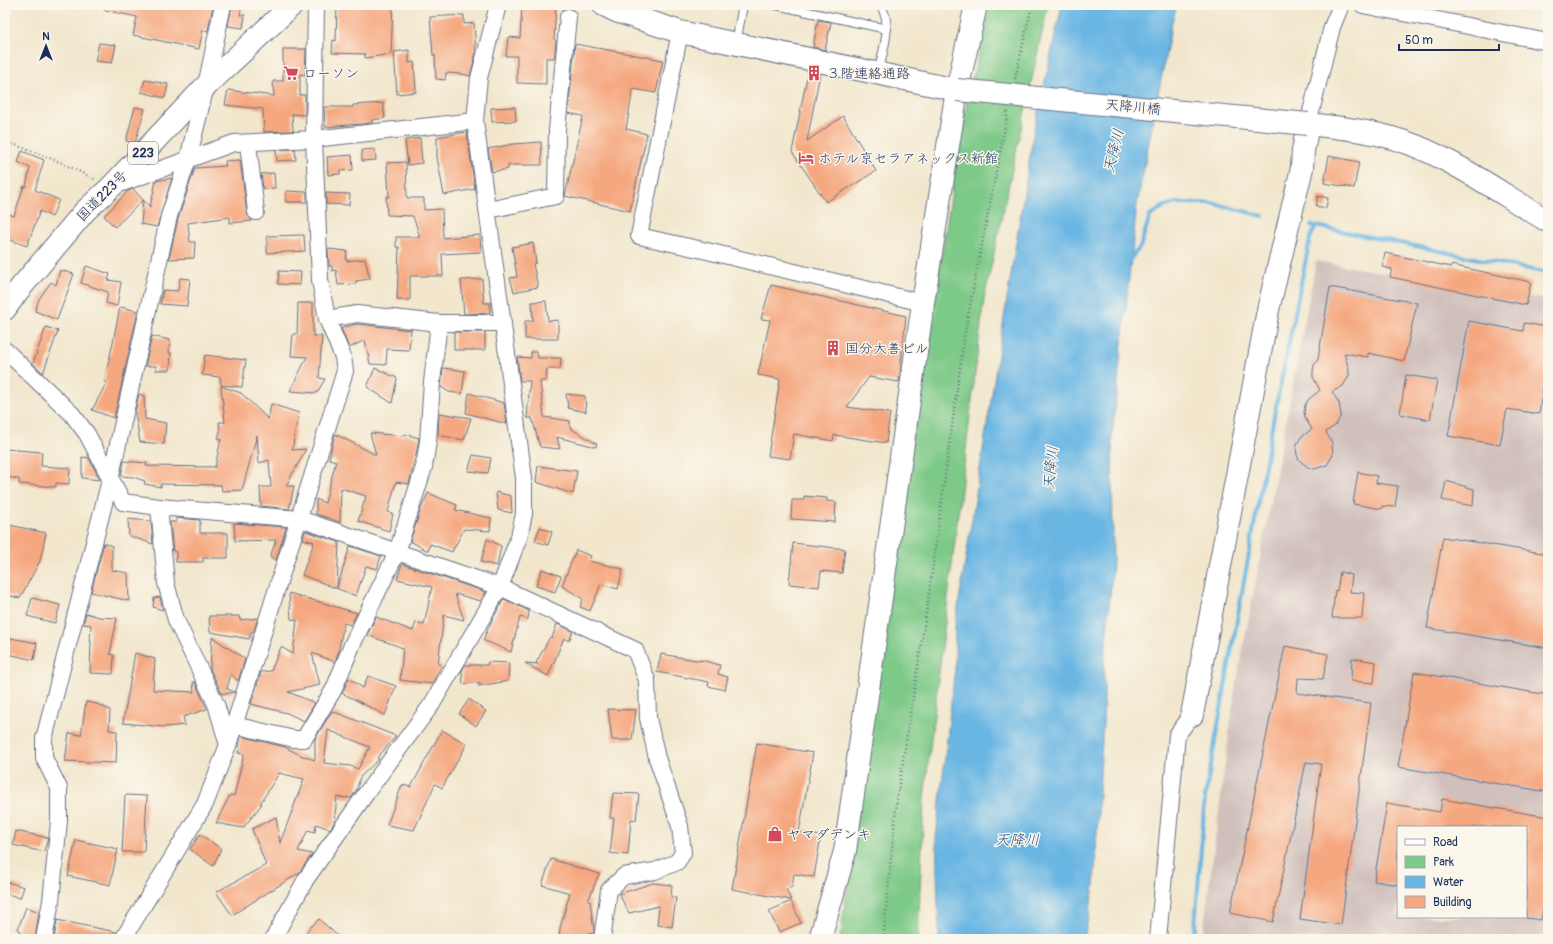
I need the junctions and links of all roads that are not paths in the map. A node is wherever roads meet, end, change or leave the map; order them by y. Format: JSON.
{"nodes":[{"id":1,"x":223,"y":5,"type":"edge"},
{"id":2,"x":292,"y":5,"type":"edge"},
{"id":3,"x":316,"y":5,"type":"edge"},
{"id":4,"x":498,"y":5,"type":"edge"},
{"id":5,"x":604,"y":5,"type":"edge"},
{"id":6,"x":743,"y":5,"type":"edge"},
{"id":7,"x":776,"y":5,"type":"edge"},
{"id":8,"x":880,"y":5,"type":"edge"},
{"id":9,"x":976,"y":5,"type":"edge"},
{"id":10,"x":1341,"y":5,"type":"edge"},
{"id":11,"x":1363,"y":5,"type":"edge"},
{"id":12,"x":568,"y":18,"type":"dead end"},
{"id":13,"x":887,"y":29,"type":"junction"},
{"id":14,"x":680,"y":32,"type":"junction"},
{"id":15,"x":1548,"y":42,"type":"edge"},
{"id":16,"x":736,"y":44,"type":"junction"},
{"id":17,"x":878,"y":74,"type":"junction"},
{"id":18,"x":206,"y":86,"type":"junction"},
{"id":19,"x":957,"y":90,"type":"junction"},
{"id":20,"x":475,"y":121,"type":"junction"},
{"id":21,"x":1308,"y":124,"type":"junction"},
{"id":22,"x":314,"y":139,"type":"junction"},
{"id":23,"x":248,"y":142,"type":"junction"},
{"id":24,"x":188,"y":159,"type":"junction"},
{"id":25,"x":111,"y":187,"type":"junction"},
{"id":26,"x":488,"y":210,"type":"junction"},
{"id":27,"x":256,"y":212,"type":"dead end"},
{"id":28,"x":1548,"y":221,"type":"edge"},
{"id":29,"x":923,"y":303,"type":"junction"},
{"id":30,"x":5,"y":309,"type":"edge"},
{"id":31,"x":327,"y":319,"type":"junction"},
{"id":32,"x":439,"y":323,"type":"junction"},
{"id":33,"x":503,"y":323,"type":"junction"},
{"id":34,"x":5,"y":350,"type":"edge"},
{"id":35,"x":110,"y":480,"type":"junction"},
{"id":36,"x":159,"y":507,"type":"junction"},
{"id":37,"x":300,"y":519,"type":"junction"},
{"id":38,"x":397,"y":552,"type":"junction"},
{"id":39,"x":500,"y":587,"type":"junction"},
{"id":40,"x":1192,"y":715,"type":"joint"},
{"id":41,"x":234,"y":725,"type":"junction"},
{"id":42,"x":228,"y":745,"type":"junction"},
{"id":43,"x":44,"y":939,"type":"edge"},
{"id":44,"x":123,"y":939,"type":"edge"},
{"id":45,"x":273,"y":939,"type":"edge"},
{"id":46,"x":602,"y":939,"type":"edge"},
{"id":47,"x":820,"y":939,"type":"edge"},
{"id":48,"x":1158,"y":939,"type":"edge"}],
"edges":[{"from":1,"to":18,"type":"street"},
{"from":2,"to":18,"type":"main road","name":"国道223号","number":"223"},
{"from":3,"to":22,"type":"street"},
{"from":4,"to":20,"type":"street"},
{"from":5,"to":14,"type":"main road","name":"天降川橋"},
{"from":6,"to":16,"type":"lane"},
{"from":7,"to":13,"type":"lane"},
{"from":8,"to":13,"type":"lane"},
{"from":9,"to":19,"type":"main road"},
{"from":10,"to":21,"type":"street"},
{"from":11,"to":15,"type":"street"},
{"from":12,"to":26,"type":"street"},
{"from":13,"to":17,"type":"lane"},
{"from":14,"to":16,"type":"main road","name":"天降川橋"},
{"from":14,"to":29,"type":"street"},
{"from":16,"to":17,"type":"main road","name":"天降川橋"},
{"from":17,"to":19,"type":"main road","name":"天降川橋"},
{"from":18,"to":24,"type":"street"},
{"from":18,"to":25,"type":"main road","name":"国道223号","number":"223"},
{"from":19,"to":21,"type":"main road","name":"天降川橋","bridge":true},
{"from":19,"to":29,"type":"main road"},
{"from":20,"to":22,"type":"street"},
{"from":20,"to":26,"type":"street"},
{"from":21,"to":28,"type":"main road","name":"天降川橋"},
{"from":21,"to":40,"type":"main road"},
{"from":22,"to":23,"type":"street"},
{"from":22,"to":31,"type":"street"},
{"from":23,"to":24,"type":"street"},
{"from":23,"to":27,"type":"street"},
{"from":24,"to":25,"type":"street"},
{"from":24,"to":35,"type":"street"},
{"from":25,"to":30,"type":"main road","name":"国道223号","number":"223"},
{"from":26,"to":33,"type":"street"},
{"from":29,"to":47,"type":"main road"},
{"from":31,"to":32,"type":"street"},
{"from":31,"to":37,"type":"street"},
{"from":32,"to":33,"type":"street"},
{"from":32,"to":38,"type":"street"},
{"from":33,"to":39,"type":"street"},
{"from":34,"to":35,"type":"street"},
{"from":35,"to":36,"type":"street"},
{"from":35,"to":43,"type":"street"},
{"from":36,"to":37,"type":"street"},
{"from":36,"to":42,"type":"street"},
{"from":37,"to":38,"type":"street"},
{"from":37,"to":41,"type":"street"},
{"from":38,"to":39,"type":"street"},
{"from":38,"to":41,"type":"street"},
{"from":39,"to":45,"type":"street"},
{"from":39,"to":46,"type":"street"},
{"from":40,"to":48,"type":"street"},
{"from":41,"to":42,"type":"street"},
{"from":42,"to":44,"type":"street"}]}
